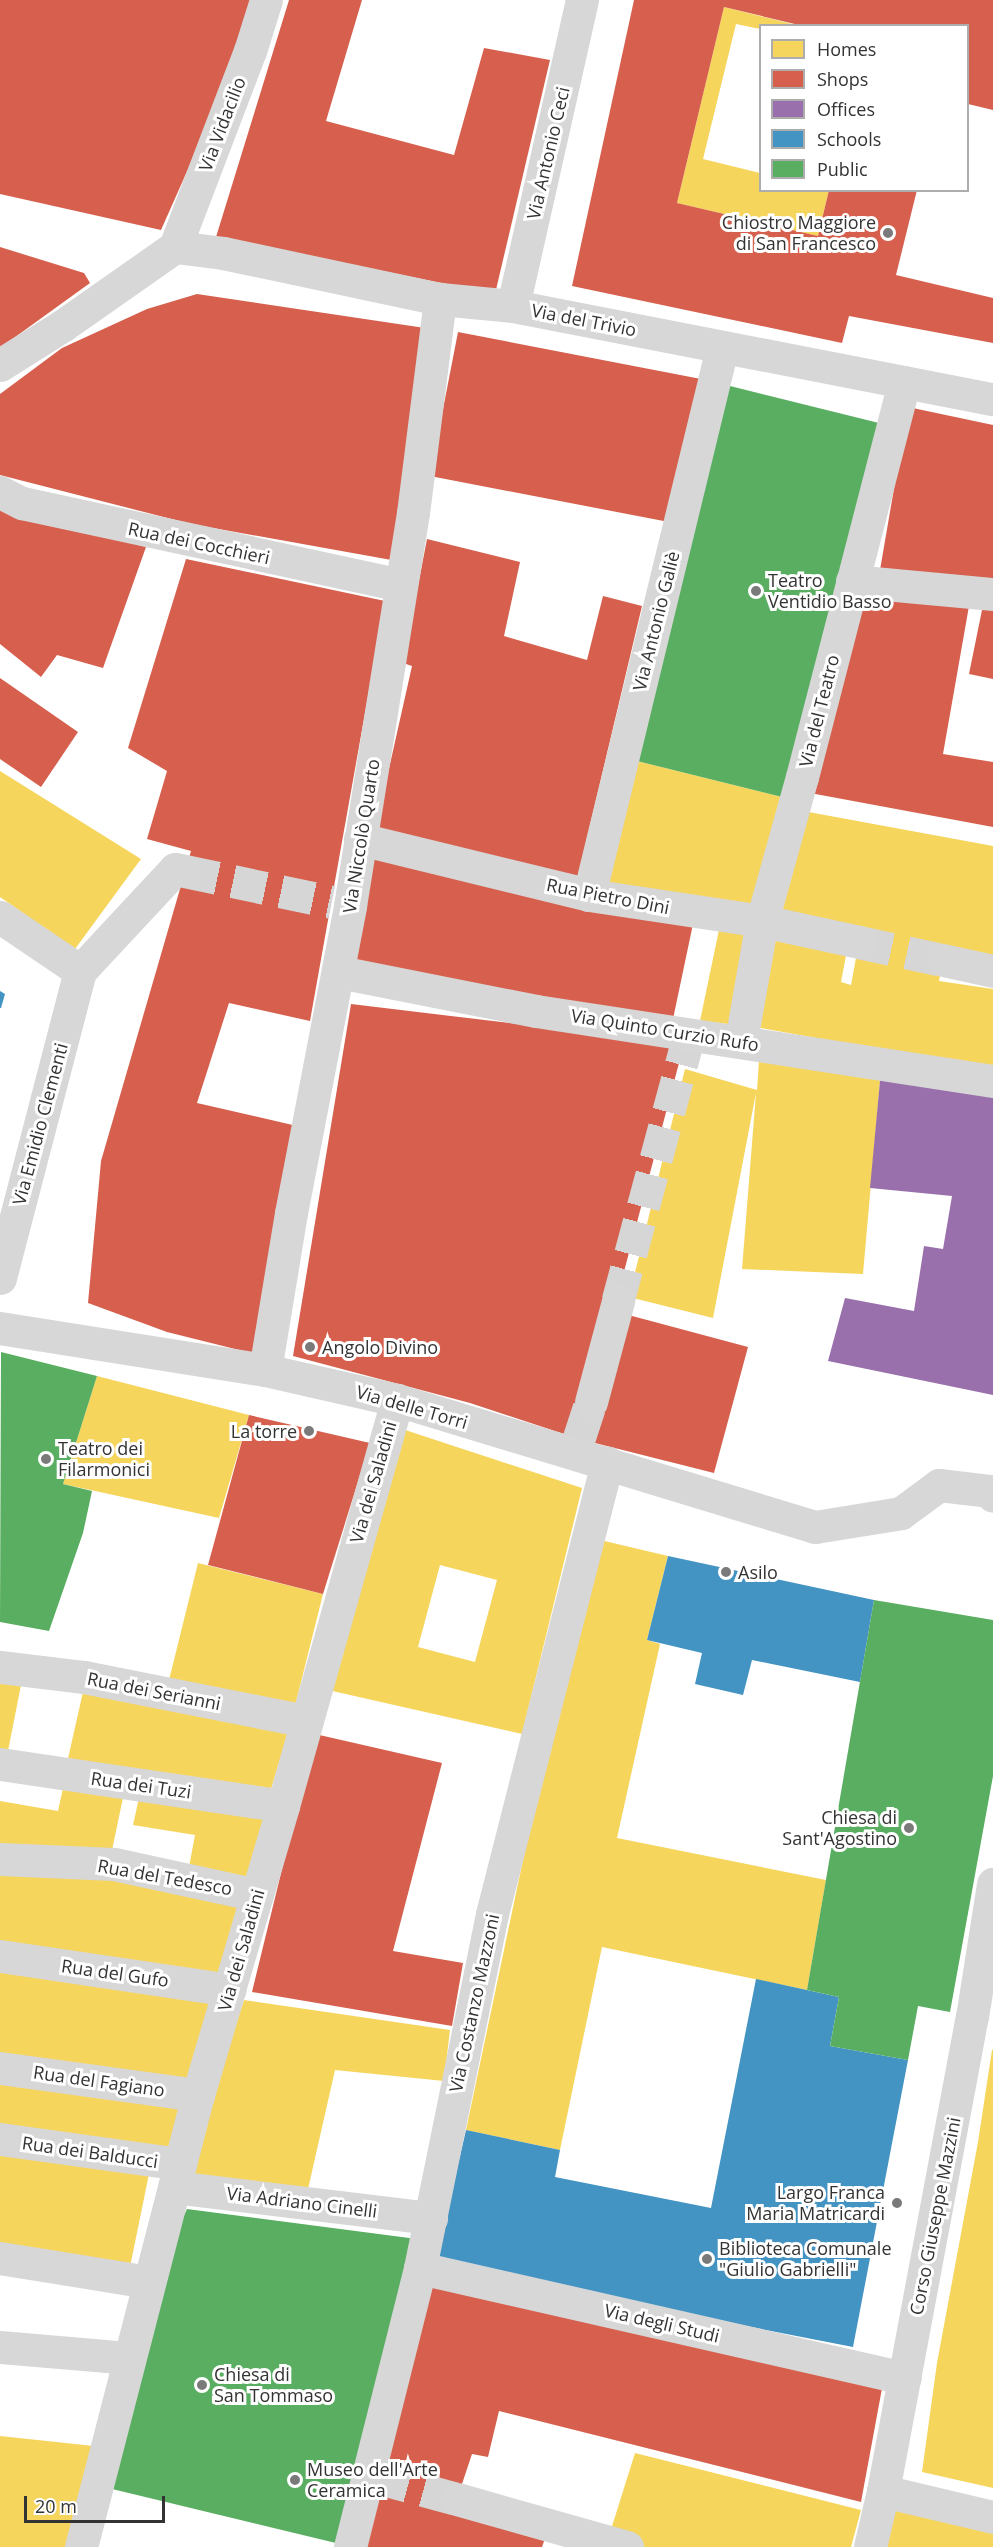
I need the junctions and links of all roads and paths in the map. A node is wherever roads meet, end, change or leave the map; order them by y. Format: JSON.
{"nodes":[{"id":1,"x":266,"y":0,"type":"edge"},
{"id":2,"x":582,"y":0,"type":"edge"},
{"id":3,"x":175,"y":247,"type":"junction"},
{"id":4,"x":440,"y":299,"type":"junction"},
{"id":5,"x":513,"y":306,"type":"junction"},
{"id":6,"x":722,"y":348,"type":"junction"},
{"id":7,"x":0,"y":365,"type":"edge"},
{"id":8,"x":904,"y":382,"type":"junction"},
{"id":9,"x":993,"y":399,"type":"edge"},
{"id":10,"x":0,"y":492,"type":"edge"},
{"id":11,"x":852,"y":581,"type":"junction"},
{"id":12,"x":400,"y":585,"type":"junction"},
{"id":13,"x":993,"y":594,"type":"edge"},
{"id":14,"x":360,"y":839,"type":"junction"},
{"id":15,"x":180,"y":870,"type":"dead end"},
{"id":16,"x":589,"y":895,"type":"junction"},
{"id":17,"x":0,"y":917,"type":"edge"},
{"id":18,"x":762,"y":921,"type":"junction"},
{"id":19,"x":859,"y":942,"type":"tunnel mouth"},
{"id":20,"x":943,"y":960,"type":"tunnel mouth"},
{"id":21,"x":80,"y":971,"type":"junction"},
{"id":22,"x":993,"y":971,"type":"edge"},
{"id":23,"x":339,"y":972,"type":"junction"},
{"id":24,"x":741,"y":1041,"type":"junction"},
{"id":25,"x":993,"y":1081,"type":"edge"},
{"id":26,"x":0,"y":1278,"type":"edge"},
{"id":27,"x":618,"y":1301,"type":"tunnel mouth"},
{"id":28,"x":0,"y":1328,"type":"edge"},
{"id":29,"x":265,"y":1370,"type":"junction"},
{"id":30,"x":397,"y":1400,"type":"junction"},
{"id":31,"x":591,"y":1402,"type":"tunnel mouth"},
{"id":32,"x":588,"y":1452,"type":"junction"},
{"id":33,"x":993,"y":1496,"type":"edge"},
{"id":34,"x":0,"y":1667,"type":"edge"},
{"id":35,"x":306,"y":1721,"type":"junction"},
{"id":36,"x":0,"y":1764,"type":"edge"},
{"id":37,"x":283,"y":1806,"type":"junction"},
{"id":38,"x":0,"y":1859,"type":"edge"},
{"id":39,"x":257,"y":1895,"type":"junction"},
{"id":40,"x":992,"y":1896,"type":"edge"},
{"id":41,"x":0,"y":1956,"type":"edge"},
{"id":42,"x":230,"y":1990,"type":"junction"},
{"id":43,"x":0,"y":2068,"type":"edge"},
{"id":44,"x":198,"y":2094,"type":"junction"},
{"id":45,"x":0,"y":2139,"type":"edge"},
{"id":46,"x":177,"y":2175,"type":"junction"},
{"id":47,"x":431,"y":2218,"type":"junction"},
{"id":48,"x":0,"y":2258,"type":"edge"},
{"id":49,"x":420,"y":2268,"type":"junction"},
{"id":50,"x":149,"y":2282,"type":"junction"},
{"id":51,"x":0,"y":2347,"type":"edge"},
{"id":52,"x":128,"y":2358,"type":"junction"},
{"id":53,"x":905,"y":2378,"type":"junction"},
{"id":54,"x":884,"y":2491,"type":"junction"},
{"id":55,"x":457,"y":2499,"type":"tunnel mouth"},
{"id":56,"x":993,"y":2517,"type":"edge"},
{"id":57,"x":81,"y":2547,"type":"edge"},
{"id":58,"x":351,"y":2547,"type":"edge"},
{"id":59,"x":627,"y":2547,"type":"edge"},
{"id":60,"x":870,"y":2547,"type":"edge"}],
"edges":[{"from":1,"to":3,"type":"street","name":"Via Vidacilio"},
{"from":2,"to":5,"type":"street","name":"Via Antonio Ceci"},
{"from":3,"to":4,"type":"street","name":"Via del Trivio"},
{"from":3,"to":7,"type":"street"},
{"from":4,"to":5,"type":"street","name":"Via del Trivio"},
{"from":4,"to":12,"type":"street","name":"Via Niccolò Quarto"},
{"from":5,"to":6,"type":"street","name":"Via del Trivio"},
{"from":6,"to":8,"type":"street","name":"Via del Trivio"},
{"from":6,"to":16,"type":"street","name":"Via Antonio Galiè"},
{"from":8,"to":9,"type":"street","name":"Via del Trivio"},
{"from":8,"to":11,"type":"street","name":"Via del Teatro"},
{"from":10,"to":12,"type":"street","name":"Rua dei Cocchieri"},
{"from":11,"to":13,"type":"street"},
{"from":11,"to":18,"type":"street","name":"Via del Teatro"},
{"from":12,"to":14,"type":"street","name":"Via Niccolò Quarto"},
{"from":14,"to":16,"type":"street","name":"Rua Pietro Dini"},
{"from":14,"to":23,"type":"street","name":"Via Niccolò Quarto"},
{"from":15,"to":21,"type":"street"},
{"from":16,"to":18,"type":"street","name":"Rua Pietro Dini"},
{"from":17,"to":21,"type":"street"},
{"from":18,"to":19,"type":"street","name":"Rua Pietro Dini"},
{"from":18,"to":24,"type":"street","name":"Via del Teatro"},
{"from":20,"to":22,"type":"street"},
{"from":21,"to":26,"type":"street","name":"Via Emidio Clementi"},
{"from":23,"to":24,"type":"street","name":"Via Quinto Curzio Rufo"},
{"from":23,"to":29,"type":"street","name":"Via Niccolò Quarto"},
{"from":24,"to":25,"type":"street","name":"Via Quinto Curzio Rufo"},
{"from":27,"to":31,"type":"street"},
{"from":28,"to":29,"type":"street","name":"Via delle Torri"},
{"from":29,"to":30,"type":"street","name":"Via delle Torri"},
{"from":30,"to":32,"type":"street","name":"Via delle Torri"},
{"from":30,"to":35,"type":"street","name":"Via dei Saladini"},
{"from":32,"to":33,"type":"street","name":"Via delle Torri"},
{"from":32,"to":47,"type":"street","name":"Via Costanzo Mazzoni"},
{"from":34,"to":35,"type":"street","name":"Rua dei Serianni"},
{"from":35,"to":37,"type":"street","name":"Via dei Saladini"},
{"from":36,"to":37,"type":"street","name":"Rua dei Tuzi"},
{"from":37,"to":39,"type":"street","name":"Via dei Saladini"},
{"from":38,"to":39,"type":"street","name":"Rua del Tedesco"},
{"from":39,"to":42,"type":"street","name":"Via dei Saladini"},
{"from":40,"to":53,"type":"street","name":"Corso Giuseppe Mazzini"},
{"from":41,"to":42,"type":"street","name":"Rua del Gufo"},
{"from":42,"to":44,"type":"street","name":"Via dei Saladini"},
{"from":43,"to":44,"type":"street","name":"Rua del Fagiano"},
{"from":44,"to":46,"type":"street","name":"Via dei Saladini"},
{"from":45,"to":46,"type":"street","name":"Rua dei Balducci"},
{"from":46,"to":47,"type":"street","name":"Via Adriano Cinelli"},
{"from":46,"to":50,"type":"street","name":"Via dei Saladini"},
{"from":47,"to":49,"type":"street","name":"Via Costanzo Mazzoni"},
{"from":48,"to":50,"type":"street"},
{"from":49,"to":53,"type":"street","name":"Via degli Studi"},
{"from":49,"to":58,"type":"street","name":"Via Costanzo Mazzoni"},
{"from":50,"to":52,"type":"street","name":"Via dei Saladini"},
{"from":51,"to":52,"type":"street"},
{"from":52,"to":57,"type":"street","name":"Via dei Saladini"},
{"from":53,"to":54,"type":"street","name":"Corso Giuseppe Mazzini"},
{"from":54,"to":56,"type":"street"},
{"from":54,"to":60,"type":"street","name":"Corso Giuseppe Mazzini"},
{"from":55,"to":59,"type":"street"}]}
